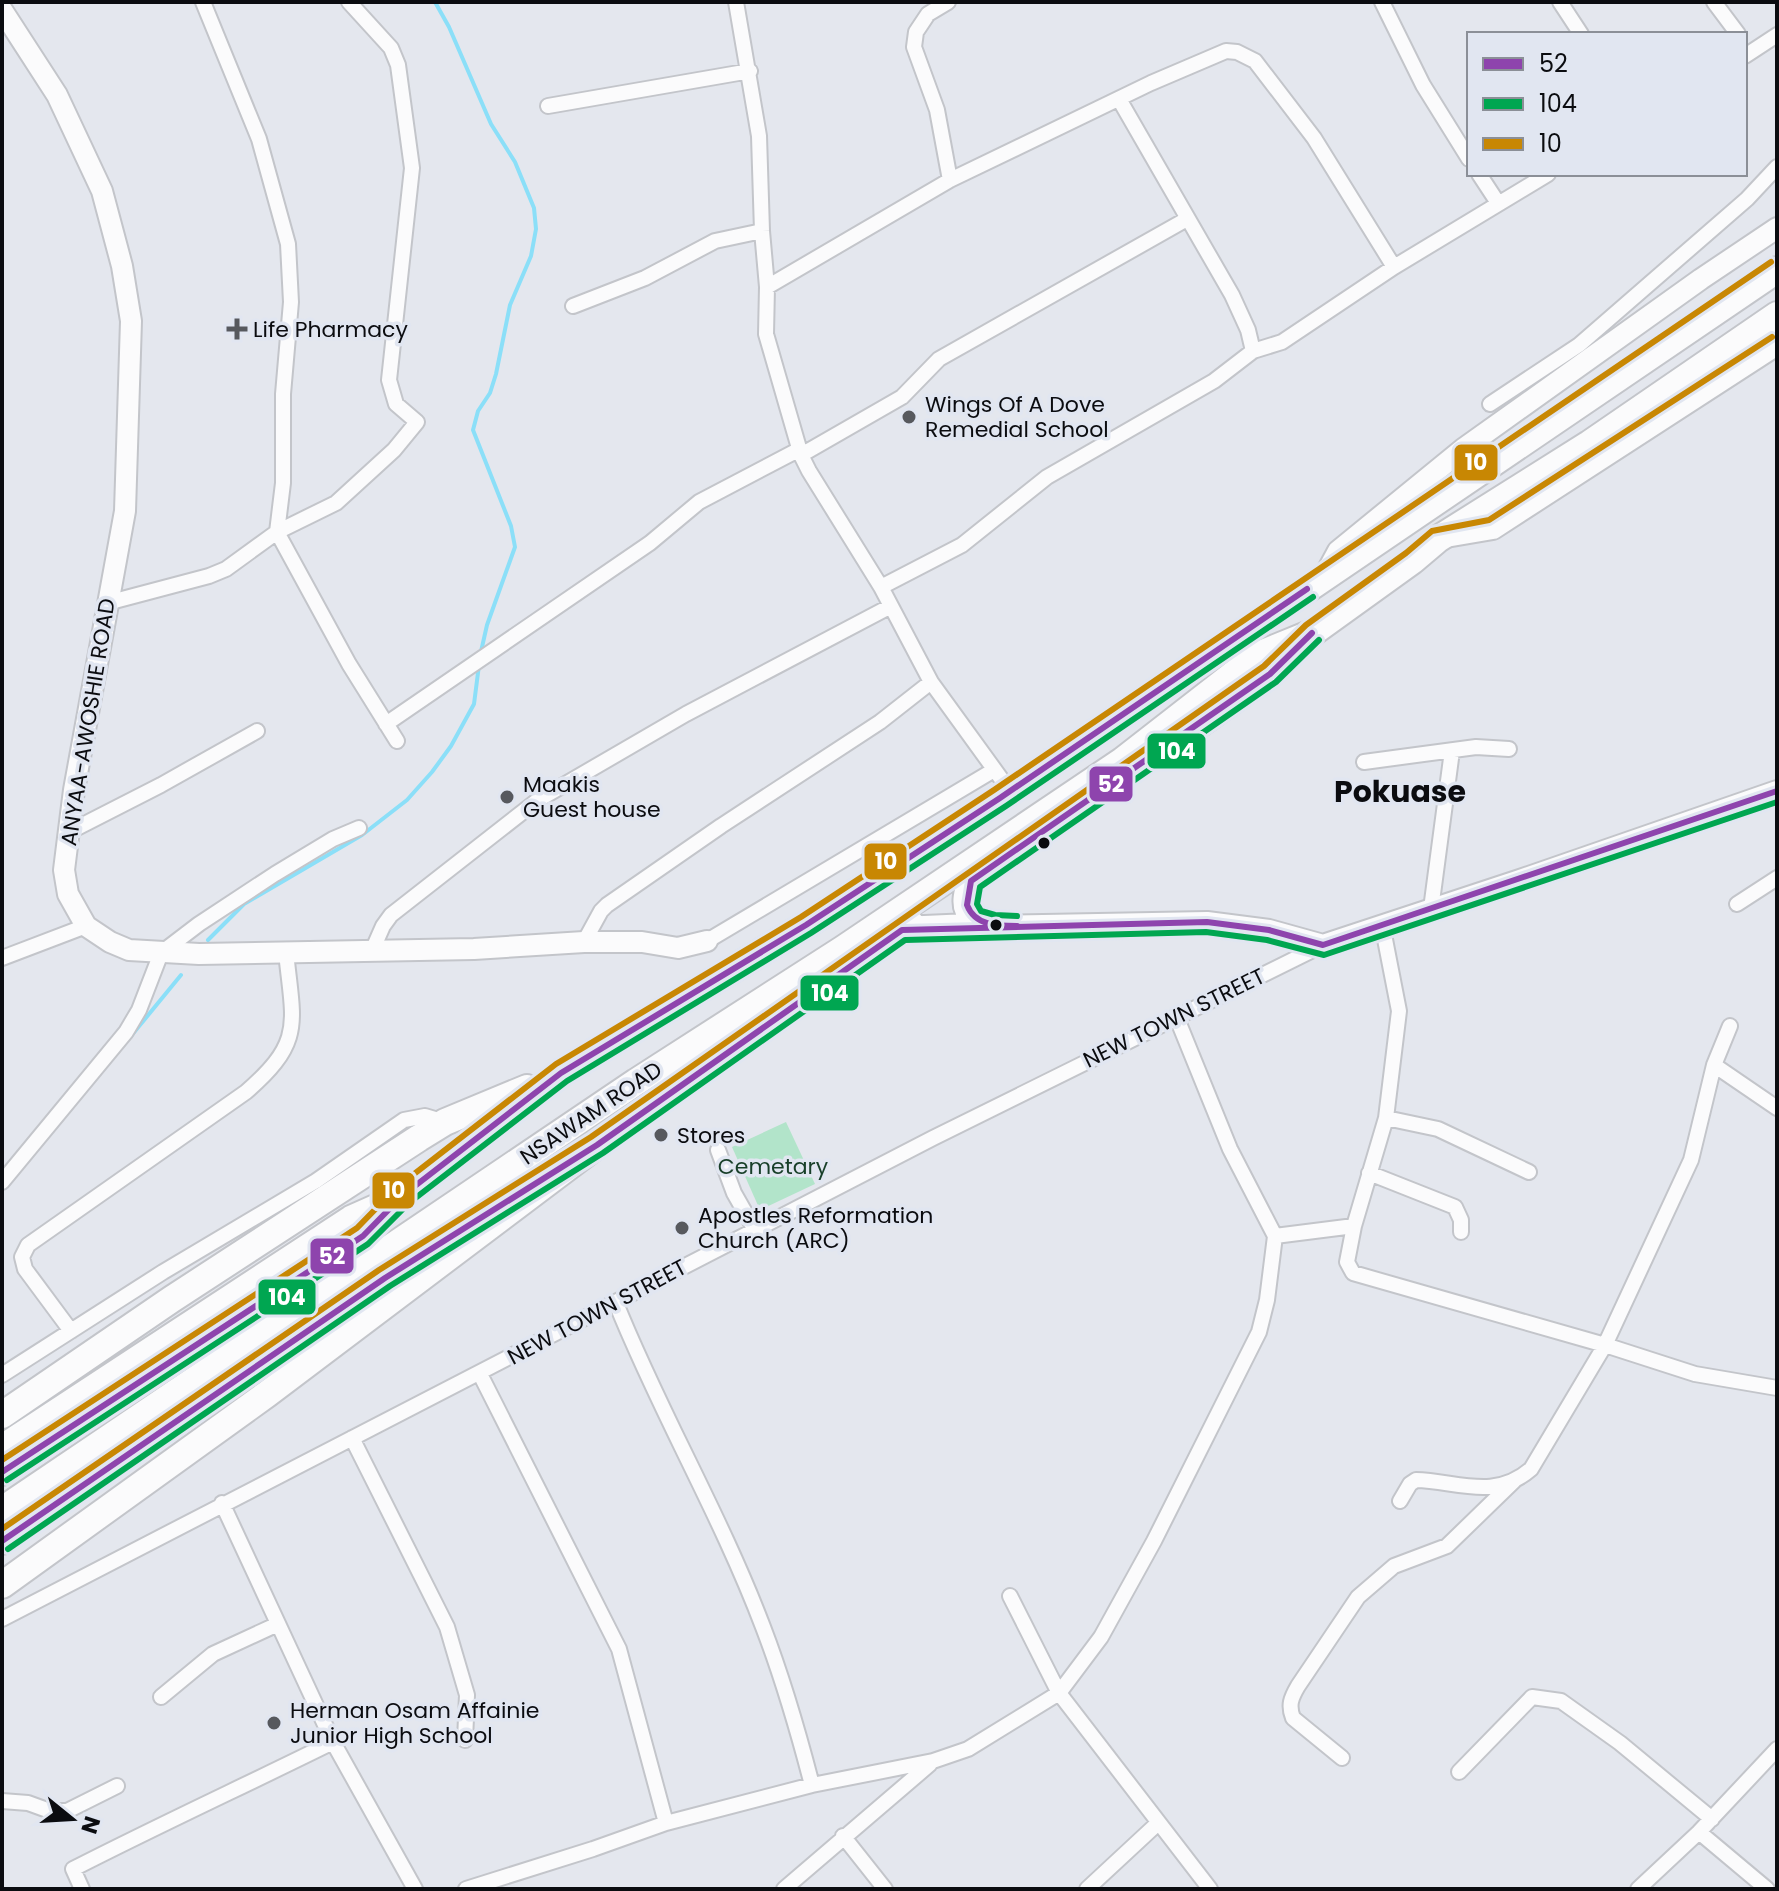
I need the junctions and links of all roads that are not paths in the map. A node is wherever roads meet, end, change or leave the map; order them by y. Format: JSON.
{"nodes":[{"id":1,"x":203,"y":2,"type":"edge"},
{"id":2,"x":349,"y":2,"type":"edge"},
{"id":3,"x":736,"y":2,"type":"edge"},
{"id":4,"x":948,"y":2,"type":"edge"},
{"id":5,"x":1382,"y":2,"type":"edge"},
{"id":6,"x":1560,"y":2,"type":"edge"},
{"id":7,"x":1714,"y":2,"type":"edge"},
{"id":8,"x":2,"y":10,"type":"edge"},
{"id":9,"x":1580,"y":32,"type":"edge"},
{"id":10,"x":1736,"y":32,"type":"edge"},
{"id":11,"x":1777,"y":35,"type":"edge"},
{"id":12,"x":1747,"y":51,"type":"edge"},
{"id":13,"x":750,"y":71,"type":"junction"},
{"id":14,"x":1119,"y":99,"type":"junction"},
{"id":15,"x":548,"y":106,"type":"dead end"},
{"id":16,"x":1467,"y":156,"type":"edge"},
{"id":17,"x":1777,"y":167,"type":"edge"},
{"id":18,"x":1480,"y":176,"type":"edge"},
{"id":19,"x":1545,"y":176,"type":"edge"},
{"id":20,"x":950,"y":180,"type":"junction"},
{"id":21,"x":1498,"y":203,"type":"junction"},
{"id":22,"x":1187,"y":219,"type":"junction"},
{"id":23,"x":1777,"y":228,"type":"edge"},
{"id":24,"x":762,"y":231,"type":"junction"},
{"id":25,"x":1394,"y":267,"type":"junction"},
{"id":26,"x":1777,"y":270,"type":"edge"},
{"id":27,"x":767,"y":287,"type":"junction"},
{"id":28,"x":573,"y":306,"type":"dead end"},
{"id":29,"x":1777,"y":315,"type":"edge"},
{"id":30,"x":1777,"y":345,"type":"edge"},
{"id":31,"x":1253,"y":351,"type":"junction"},
{"id":32,"x":1544,"y":392,"type":"junction"},
{"id":33,"x":1490,"y":404,"type":"dead end"},
{"id":34,"x":1511,"y":450,"type":"junction"},
{"id":35,"x":800,"y":452,"type":"junction"},
{"id":36,"x":277,"y":532,"type":"junction"},
{"id":37,"x":1438,"y":539,"type":"junction"},
{"id":38,"x":1325,"y":575,"type":"junction"},
{"id":39,"x":881,"y":587,"type":"junction"},
{"id":40,"x":107,"y":603,"type":"junction"},
{"id":41,"x":891,"y":606,"type":"junction"},
{"id":42,"x":1312,"y":633,"type":"junction"},
{"id":43,"x":931,"y":682,"type":"junction"},
{"id":44,"x":386,"y":724,"type":"junction"},
{"id":45,"x":257,"y":731,"type":"dead end"},
{"id":46,"x":397,"y":741,"type":"dead end"},
{"id":47,"x":1509,"y":749,"type":"dead end"},
{"id":48,"x":1452,"y":751,"type":"junction"},
{"id":49,"x":1364,"y":762,"type":"dead end"},
{"id":50,"x":1002,"y":780,"type":"junction"},
{"id":51,"x":1777,"y":791,"type":"edge"},
{"id":52,"x":359,"y":828,"type":"dead end"},
{"id":53,"x":67,"y":833,"type":"junction"},
{"id":54,"x":1777,"y":878,"type":"edge"},
{"id":55,"x":971,"y":881,"type":"junction"},
{"id":56,"x":1737,"y":904,"type":"dead end"},
{"id":57,"x":1431,"y":909,"type":"junction"},
{"id":58,"x":1382,"y":924,"type":"junction"},
{"id":59,"x":86,"y":926,"type":"junction"},
{"id":60,"x":992,"y":926,"type":"junction"},
{"id":61,"x":902,"y":930,"type":"junction"},
{"id":62,"x":707,"y":941,"type":"joint"},
{"id":63,"x":584,"y":942,"type":"junction"},
{"id":64,"x":1323,"y":945,"type":"junction"},
{"id":65,"x":372,"y":951,"type":"junction"},
{"id":66,"x":286,"y":952,"type":"junction"},
{"id":67,"x":161,"y":953,"type":"junction"},
{"id":68,"x":2,"y":958,"type":"edge"},
{"id":69,"x":1176,"y":1016,"type":"junction"},
{"id":70,"x":1730,"y":1026,"type":"dead end"},
{"id":71,"x":1714,"y":1065,"type":"junction"},
{"id":72,"x":561,"y":1073,"type":"junction"},
{"id":73,"x":1777,"y":1108,"type":"edge"},
{"id":74,"x":1386,"y":1118,"type":"junction"},
{"id":75,"x":445,"y":1122,"type":"junction"},
{"id":76,"x":597,"y":1145,"type":"junction"},
{"id":77,"x":718,"y":1150,"type":"dead end"},
{"id":78,"x":1529,"y":1172,"type":"dead end"},
{"id":79,"x":1369,"y":1173,"type":"junction"},
{"id":80,"x":2,"y":1182,"type":"edge"},
{"id":81,"x":402,"y":1196,"type":"junction"},
{"id":82,"x":1354,"y":1226,"type":"junction"},
{"id":83,"x":755,"y":1230,"type":"junction"},
{"id":84,"x":1461,"y":1232,"type":"dead end"},
{"id":85,"x":1275,"y":1236,"type":"junction"},
{"id":86,"x":616,"y":1303,"type":"junction"},
{"id":87,"x":71,"y":1331,"type":"junction"},
{"id":88,"x":1605,"y":1345,"type":"junction"},
{"id":89,"x":480,"y":1374,"type":"junction"},
{"id":90,"x":2,"y":1375,"type":"edge"},
{"id":91,"x":1777,"y":1388,"type":"edge"},
{"id":92,"x":2,"y":1415,"type":"edge"},
{"id":93,"x":352,"y":1438,"type":"junction"},
{"id":94,"x":2,"y":1448,"type":"edge"},
{"id":95,"x":2,"y":1472,"type":"edge"},
{"id":96,"x":1514,"y":1481,"type":"junction"},
{"id":97,"x":1400,"y":1501,"type":"dead end"},
{"id":98,"x":222,"y":1503,"type":"junction"},
{"id":99,"x":2,"y":1510,"type":"edge"},
{"id":100,"x":2,"y":1541,"type":"edge"},
{"id":101,"x":2,"y":1585,"type":"edge"},
{"id":102,"x":1010,"y":1596,"type":"dead end"},
{"id":103,"x":2,"y":1619,"type":"edge"},
{"id":104,"x":278,"y":1624,"type":"junction"},
{"id":105,"x":1059,"y":1693,"type":"junction"},
{"id":106,"x":161,"y":1697,"type":"dead end"},
{"id":107,"x":465,"y":1740,"type":"dead end"},
{"id":108,"x":333,"y":1742,"type":"junction"},
{"id":109,"x":1777,"y":1749,"type":"edge"},
{"id":110,"x":1342,"y":1758,"type":"dead end"},
{"id":111,"x":933,"y":1761,"type":"junction"},
{"id":112,"x":1459,"y":1772,"type":"dead end"},
{"id":113,"x":812,"y":1785,"type":"junction"},
{"id":114,"x":117,"y":1786,"type":"dead end"},
{"id":115,"x":2,"y":1801,"type":"edge"},
{"id":116,"x":1712,"y":1819,"type":"junction"},
{"id":117,"x":666,"y":1823,"type":"junction"},
{"id":118,"x":1157,"y":1824,"type":"junction"},
{"id":119,"x":1699,"y":1832,"type":"junction"},
{"id":120,"x":843,"y":1836,"type":"junction"},
{"id":121,"x":82,"y":1889,"type":"edge"},
{"id":122,"x":415,"y":1889,"type":"edge"},
{"id":123,"x":466,"y":1889,"type":"edge"},
{"id":124,"x":784,"y":1889,"type":"edge"},
{"id":125,"x":885,"y":1889,"type":"edge"},
{"id":126,"x":1087,"y":1889,"type":"edge"},
{"id":127,"x":1210,"y":1889,"type":"edge"},
{"id":128,"x":1638,"y":1889,"type":"edge"},
{"id":129,"x":1767,"y":1889,"type":"edge"}],
"edges":[{"from":1,"to":36,"type":"street"},
{"from":2,"to":36,"type":"street"},
{"from":3,"to":13,"type":"street"},
{"from":4,"to":20,"type":"street"},
{"from":5,"to":16,"type":"street"},
{"from":6,"to":9,"type":"street"},
{"from":7,"to":10,"type":"street"},
{"from":8,"to":40,"type":"street","name":"ANYAA-AWOSHIE ROAD"},
{"from":11,"to":12,"type":"street"},
{"from":13,"to":15,"type":"street"},
{"from":13,"to":24,"type":"street"},
{"from":14,"to":20,"type":"street"},
{"from":14,"to":22,"type":"street"},
{"from":14,"to":25,"type":"street"},
{"from":17,"to":33,"type":"street"},
{"from":18,"to":21,"type":"street"},
{"from":19,"to":21,"type":"street"},
{"from":20,"to":27,"type":"street"},
{"from":21,"to":25,"type":"street"},
{"from":22,"to":31,"type":"street"},
{"from":22,"to":35,"type":"street"},
{"from":23,"to":32,"type":"street"},
{"from":24,"to":27,"type":"street"},
{"from":24,"to":28,"type":"street"},
{"from":25,"to":31,"type":"street"},
{"from":26,"to":34,"type":"highway","name":"NSAWAM ROAD"},
{"from":27,"to":35,"type":"street"},
{"from":29,"to":37,"type":"highway","name":"NSAWAM ROAD"},
{"from":30,"to":37,"type":"street"},
{"from":31,"to":39,"type":"street"},
{"from":32,"to":34,"type":"street"},
{"from":32,"to":38,"type":"street"},
{"from":34,"to":38,"type":"highway","name":"NSAWAM ROAD"},
{"from":35,"to":39,"type":"street"},
{"from":35,"to":44,"type":"street"},
{"from":36,"to":40,"type":"street"},
{"from":36,"to":44,"type":"street"},
{"from":37,"to":42,"type":"highway","name":"NSAWAM ROAD"},
{"from":38,"to":50,"type":"highway","name":"NSAWAM ROAD"},
{"from":39,"to":41,"type":"street"},
{"from":40,"to":53,"type":"street","name":"ANYAA-AWOSHIE ROAD"},
{"from":41,"to":43,"type":"street"},
{"from":41,"to":65,"type":"street"},
{"from":42,"to":55,"type":"highway"},
{"from":42,"to":99,"type":"highway","name":"NSAWAM ROAD"},
{"from":43,"to":50,"type":"street"},
{"from":43,"to":63,"type":"street"},
{"from":44,"to":46,"type":"street"},
{"from":45,"to":53,"type":"street"},
{"from":47,"to":48,"type":"street"},
{"from":48,"to":49,"type":"street"},
{"from":48,"to":57,"type":"street"},
{"from":50,"to":62,"type":"street"},
{"from":50,"to":72,"type":"highway","name":"NSAWAM ROAD"},
{"from":51,"to":57,"type":"street"},
{"from":52,"to":67,"type":"street"},
{"from":53,"to":59,"type":"street","name":"ANYAA-AWOSHIE ROAD"},
{"from":54,"to":56,"type":"street"},
{"from":55,"to":60,"type":"highway"},
{"from":55,"to":61,"type":"highway"},
{"from":57,"to":58,"type":"street"},
{"from":58,"to":64,"type":"street"},
{"from":58,"to":74,"type":"street"},
{"from":59,"to":67,"type":"street"},
{"from":59,"to":68,"type":"street"},
{"from":60,"to":61,"type":"highway"},
{"from":60,"to":64,"type":"street"},
{"from":61,"to":76,"type":"highway"},
{"from":62,"to":63,"type":"street"},
{"from":63,"to":65,"type":"street"},
{"from":64,"to":69,"type":"street","name":"NEW TOWN STREET"},
{"from":65,"to":66,"type":"street"},
{"from":66,"to":67,"type":"street"},
{"from":66,"to":87,"type":"street"},
{"from":67,"to":80,"type":"street"},
{"from":69,"to":83,"type":"street","name":"NEW TOWN STREET"},
{"from":69,"to":85,"type":"street"},
{"from":70,"to":71,"type":"street"},
{"from":71,"to":73,"type":"street"},
{"from":71,"to":88,"type":"street"},
{"from":72,"to":75,"type":"highway"},
{"from":72,"to":81,"type":"highway","name":"NSAWAM ROAD"},
{"from":74,"to":78,"type":"street"},
{"from":74,"to":79,"type":"street"},
{"from":75,"to":87,"type":"street"},
{"from":75,"to":92,"type":"highway"},
{"from":76,"to":100,"type":"highway"},
{"from":76,"to":101,"type":"highway"},
{"from":77,"to":83,"type":"street"},
{"from":79,"to":82,"type":"street"},
{"from":79,"to":84,"type":"street"},
{"from":81,"to":94,"type":"highway"},
{"from":81,"to":95,"type":"highway","name":"NSAWAM ROAD"},
{"from":82,"to":85,"type":"street"},
{"from":82,"to":88,"type":"street"},
{"from":83,"to":86,"type":"street","name":"NEW TOWN STREET"},
{"from":85,"to":105,"type":"street"},
{"from":86,"to":89,"type":"street","name":"NEW TOWN STREET"},
{"from":86,"to":113,"type":"street"},
{"from":87,"to":90,"type":"street"},
{"from":88,"to":91,"type":"street"},
{"from":88,"to":96,"type":"street"},
{"from":89,"to":93,"type":"street","name":"NEW TOWN STREET"},
{"from":89,"to":117,"type":"street"},
{"from":93,"to":98,"type":"street","name":"NEW TOWN STREET"},
{"from":93,"to":107,"type":"street"},
{"from":96,"to":97,"type":"street"},
{"from":96,"to":110,"type":"street"},
{"from":98,"to":103,"type":"street","name":"NEW TOWN STREET"},
{"from":98,"to":104,"type":"street"},
{"from":102,"to":105,"type":"street"},
{"from":104,"to":106,"type":"street"},
{"from":104,"to":108,"type":"street"},
{"from":105,"to":111,"type":"street"},
{"from":105,"to":118,"type":"street"},
{"from":108,"to":121,"type":"street"},
{"from":108,"to":122,"type":"street"},
{"from":109,"to":116,"type":"street"},
{"from":111,"to":113,"type":"street"},
{"from":111,"to":120,"type":"street"},
{"from":112,"to":116,"type":"street"},
{"from":113,"to":117,"type":"street"},
{"from":114,"to":115,"type":"street"},
{"from":116,"to":119,"type":"street"},
{"from":117,"to":123,"type":"street"},
{"from":118,"to":126,"type":"street"},
{"from":118,"to":127,"type":"street"},
{"from":119,"to":128,"type":"street"},
{"from":119,"to":129,"type":"street"},
{"from":120,"to":124,"type":"street"},
{"from":120,"to":125,"type":"street"}]}
